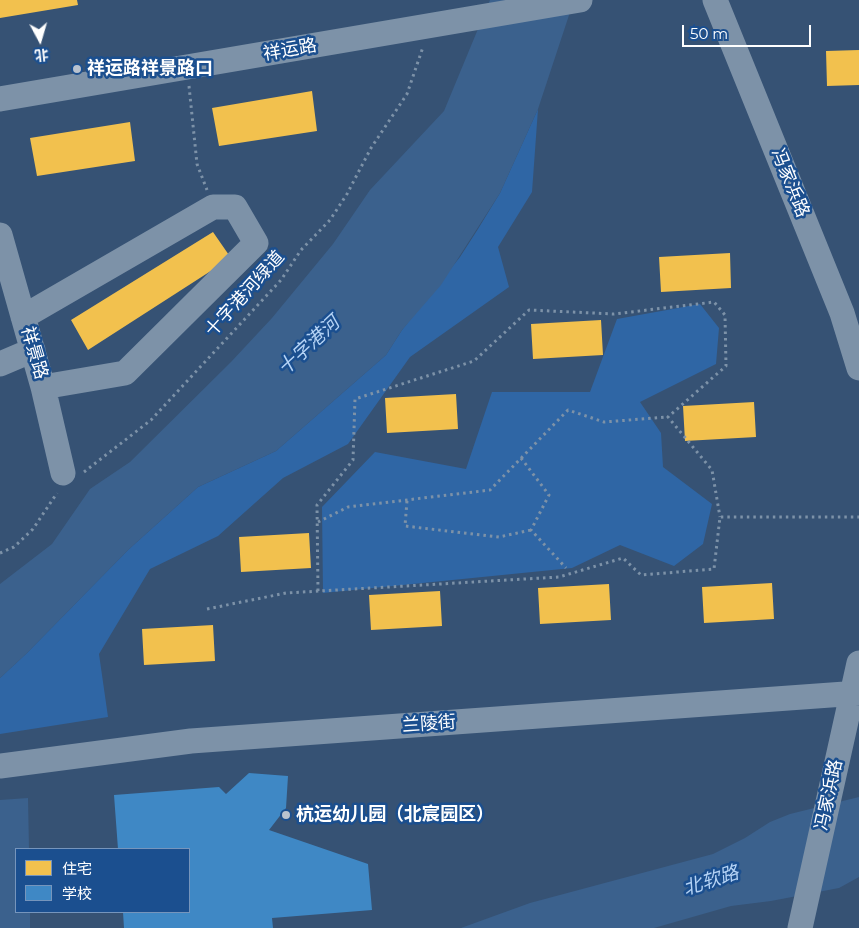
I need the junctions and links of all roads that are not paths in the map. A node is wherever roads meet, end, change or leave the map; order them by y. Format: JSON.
{"nodes":[{"id":1,"x":580,"y":0,"type":"edge"},
{"id":2,"x":716,"y":0,"type":"edge"},
{"id":3,"x":0,"y":99,"type":"edge"},
{"id":4,"x":0,"y":235,"type":"edge"},
{"id":5,"x":23,"y":317,"type":"junction"},
{"id":6,"x":33,"y":350,"type":"junction"},
{"id":7,"x":0,"y":364,"type":"edge"},
{"id":8,"x":859,"y":368,"type":"edge"},
{"id":9,"x":43,"y":387,"type":"junction"},
{"id":10,"x":68,"y":479,"type":"road end"},
{"id":11,"x":859,"y":663,"type":"edge"},
{"id":12,"x":856,"y":694,"type":"edge"},
{"id":13,"x":0,"y":766,"type":"edge"},
{"id":14,"x":801,"y":926,"type":"edge"}],
"edges":[{"from":1,"to":3,"type":"street","name":"祥运路"},
{"from":2,"to":8,"type":"street","name":"冯家浜路"},
{"from":4,"to":5,"type":"street","name":"祥景路"},
{"from":5,"to":6,"type":"street","name":"祥景路"},
{"from":5,"to":9,"type":"street"},
{"from":6,"to":7,"type":"street"},
{"from":6,"to":9,"type":"street","name":"祥景路"},
{"from":9,"to":10,"type":"street","name":"祥景路"},
{"from":11,"to":12,"type":"street","name":"冯家浜路"},
{"from":12,"to":13,"type":"street","name":"兰陵街"},
{"from":12,"to":14,"type":"street","name":"冯家浜路"}]}
